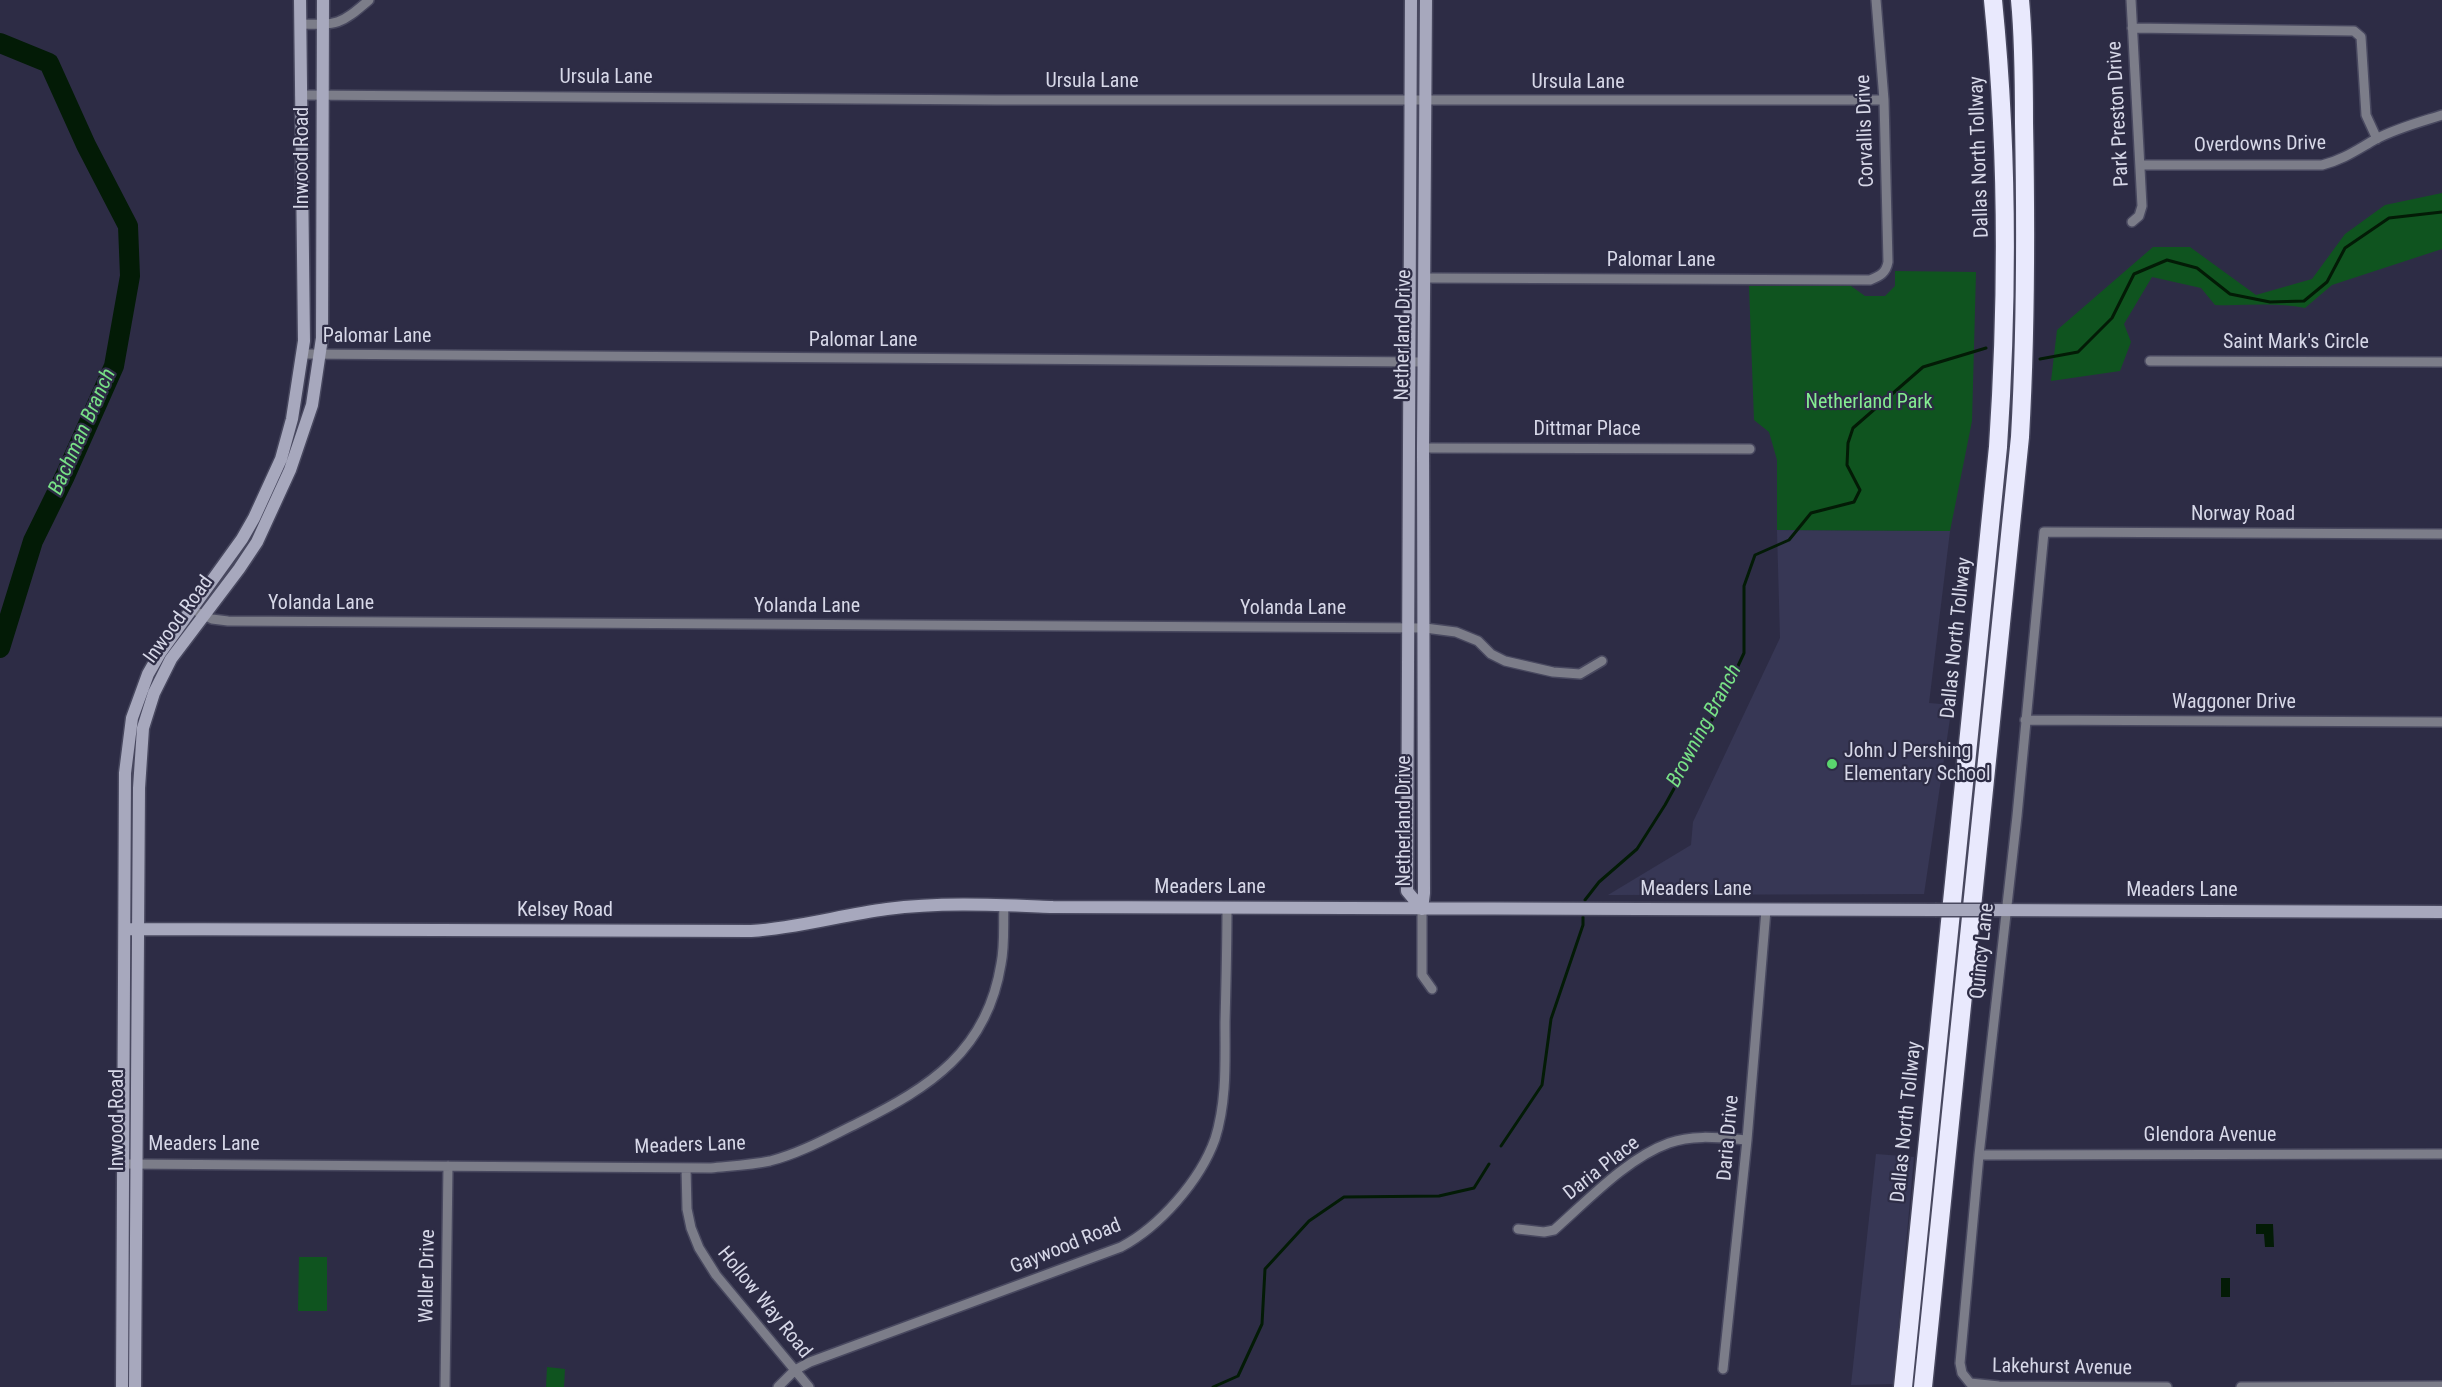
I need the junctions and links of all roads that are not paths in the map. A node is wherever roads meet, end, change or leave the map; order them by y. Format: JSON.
{"nodes":[{"id":1,"x":300,"y":0,"type":"edge"},
{"id":2,"x":323,"y":0,"type":"edge"},
{"id":3,"x":369,"y":0,"type":"edge"},
{"id":4,"x":1411,"y":0,"type":"edge"},
{"id":5,"x":1426,"y":0,"type":"edge"},
{"id":6,"x":1876,"y":0,"type":"edge"},
{"id":7,"x":1993,"y":0,"type":"edge"},
{"id":8,"x":2020,"y":0,"type":"edge"},
{"id":9,"x":2131,"y":0,"type":"edge"},
{"id":10,"x":300,"y":24,"type":"junction"},
{"id":11,"x":323,"y":25,"type":"junction"},
{"id":12,"x":2132,"y":28,"type":"junction"},
{"id":13,"x":300,"y":95,"type":"junction"},
{"id":14,"x":322,"y":96,"type":"junction"},
{"id":15,"x":1884,"y":100,"type":"junction"},
{"id":16,"x":1411,"y":101,"type":"junction"},
{"id":17,"x":1425,"y":101,"type":"junction"},
{"id":18,"x":2442,"y":115,"type":"edge"},
{"id":19,"x":2378,"y":139,"type":"junction"},
{"id":20,"x":2140,"y":165,"type":"junction"},
{"id":21,"x":2132,"y":222,"type":"dead end"},
{"id":22,"x":1409,"y":232,"type":"junction"},
{"id":23,"x":1425,"y":232,"type":"junction"},
{"id":24,"x":1888,"y":262,"type":"joint"},
{"id":25,"x":1425,"y":278,"type":"junction"},
{"id":26,"x":303,"y":354,"type":"junction"},
{"id":27,"x":320,"y":354,"type":"junction"},
{"id":28,"x":2150,"y":361,"type":"dead end"},
{"id":29,"x":1409,"y":362,"type":"junction"},
{"id":30,"x":1423,"y":362,"type":"junction"},
{"id":31,"x":2442,"y":362,"type":"edge"},
{"id":32,"x":1423,"y":448,"type":"junction"},
{"id":33,"x":1750,"y":448,"type":"dead end"},
{"id":34,"x":267,"y":489,"type":"junction"},
{"id":35,"x":281,"y":494,"type":"junction"},
{"id":36,"x":2044,"y":532,"type":"joint"},
{"id":37,"x":2442,"y":534,"type":"edge"},
{"id":38,"x":192,"y":609,"type":"junction"},
{"id":39,"x":205,"y":615,"type":"junction"},
{"id":40,"x":1408,"y":628,"type":"junction"},
{"id":41,"x":1425,"y":628,"type":"junction"},
{"id":42,"x":1602,"y":661,"type":"dead end"},
{"id":43,"x":2025,"y":720,"type":"junction"},
{"id":44,"x":2442,"y":722,"type":"edge"},
{"id":45,"x":126,"y":753,"type":"junction"},
{"id":46,"x":140,"y":755,"type":"junction"},
{"id":47,"x":1004,"y":905,"type":"junction"},
{"id":48,"x":1227,"y":908,"type":"junction"},
{"id":49,"x":1422,"y":909,"type":"junction"},
{"id":50,"x":1766,"y":910,"type":"junction"},
{"id":51,"x":2006,"y":910,"type":"junction"},
{"id":52,"x":2442,"y":912,"type":"edge"},
{"id":53,"x":125,"y":929,"type":"junction"},
{"id":54,"x":138,"y":929,"type":"junction"},
{"id":55,"x":1432,"y":989,"type":"dead end"},
{"id":56,"x":1748,"y":1140,"type":"junction"},
{"id":57,"x":2442,"y":1154,"type":"edge"},
{"id":58,"x":1979,"y":1155,"type":"junction"},
{"id":59,"x":124,"y":1164,"type":"junction"},
{"id":60,"x":138,"y":1164,"type":"junction"},
{"id":61,"x":448,"y":1166,"type":"junction"},
{"id":62,"x":686,"y":1168,"type":"junction"},
{"id":63,"x":1518,"y":1229,"type":"dead end"},
{"id":64,"x":129,"y":1321,"type":"junction"},
{"id":65,"x":1723,"y":1369,"type":"dead end"},
{"id":66,"x":795,"y":1370,"type":"junction"},
{"id":67,"x":1962,"y":1373,"type":"joint"},
{"id":68,"x":2442,"y":1386,"type":"edge"},
{"id":69,"x":122,"y":1387,"type":"edge"},
{"id":70,"x":135,"y":1387,"type":"edge"},
{"id":71,"x":445,"y":1387,"type":"edge"},
{"id":72,"x":778,"y":1387,"type":"edge"},
{"id":73,"x":809,"y":1387,"type":"edge"},
{"id":74,"x":1903,"y":1387,"type":"edge"},
{"id":75,"x":1923,"y":1387,"type":"edge"},
{"id":76,"x":2045,"y":1387,"type":"edge"},
{"id":77,"x":2167,"y":1387,"type":"edge"},
{"id":78,"x":2241,"y":1387,"type":"edge"}],
"edges":[{"from":1,"to":10,"type":"street","name":"Inwood Road"},
{"from":2,"to":11,"type":"street","name":"Inwood Road"},
{"from":3,"to":11,"type":"street"},
{"from":4,"to":16,"type":"street","name":"Netherland Drive"},
{"from":5,"to":17,"type":"street","name":"Netherland Drive"},
{"from":6,"to":15,"type":"street","name":"Corvallis Drive"},
{"from":7,"to":74,"type":"highway","name":"Dallas North Tollway"},
{"from":8,"to":75,"type":"highway"},
{"from":9,"to":12,"type":"street","name":"Park Preston Drive"},
{"from":10,"to":11,"type":"street"},
{"from":10,"to":13,"type":"street","name":"Inwood Road"},
{"from":11,"to":14,"type":"street","name":"Inwood Road"},
{"from":12,"to":19,"type":"street"},
{"from":12,"to":20,"type":"street","name":"Park Preston Drive"},
{"from":13,"to":14,"type":"street","name":"Ursula Lane"},
{"from":13,"to":26,"type":"street","name":"Inwood Road"},
{"from":14,"to":16,"type":"street","name":"Ursula Lane"},
{"from":14,"to":27,"type":"street","name":"Inwood Road"},
{"from":15,"to":17,"type":"street","name":"Ursula Lane"},
{"from":15,"to":24,"type":"street","name":"Corvallis Drive"},
{"from":16,"to":17,"type":"street","name":"Ursula Lane"},
{"from":16,"to":22,"type":"street","name":"Netherland Drive"},
{"from":17,"to":23,"type":"street","name":"Netherland Drive"},
{"from":18,"to":19,"type":"street","name":"Overdowns Drive"},
{"from":19,"to":20,"type":"street","name":"Overdowns Drive"},
{"from":20,"to":21,"type":"street","name":"Park Preston Drive"},
{"from":22,"to":23,"type":"street"},
{"from":22,"to":29,"type":"street","name":"Netherland Drive"},
{"from":23,"to":25,"type":"street","name":"Netherland Drive"},
{"from":24,"to":25,"type":"street","name":"Palomar Lane"},
{"from":25,"to":30,"type":"street","name":"Netherland Drive"},
{"from":26,"to":27,"type":"street","name":"Palomar Lane"},
{"from":26,"to":34,"type":"street","name":"Inwood Road"},
{"from":27,"to":29,"type":"street","name":"Palomar Lane"},
{"from":27,"to":35,"type":"street","name":"Inwood Road"},
{"from":28,"to":31,"type":"street","name":"Saint Mark's Circle"},
{"from":29,"to":30,"type":"street","name":"Palomar Lane"},
{"from":29,"to":40,"type":"street","name":"Netherland Drive"},
{"from":30,"to":32,"type":"street","name":"Netherland Drive"},
{"from":32,"to":33,"type":"street","name":"Dittmar Place"},
{"from":32,"to":41,"type":"street","name":"Netherland Drive"},
{"from":34,"to":35,"type":"street"},
{"from":34,"to":38,"type":"street","name":"Inwood Road"},
{"from":35,"to":39,"type":"street","name":"Inwood Road"},
{"from":36,"to":37,"type":"street","name":"Norway Road"},
{"from":36,"to":43,"type":"street","name":"Quincy Lane"},
{"from":38,"to":39,"type":"street","name":"Yolanda Lane"},
{"from":38,"to":45,"type":"street","name":"Inwood Road"},
{"from":39,"to":40,"type":"street","name":"Yolanda Lane"},
{"from":39,"to":46,"type":"street","name":"Inwood Road"},
{"from":40,"to":41,"type":"street","name":"Yolanda Lane"},
{"from":40,"to":49,"type":"street","name":"Netherland Drive"},
{"from":41,"to":42,"type":"street","name":"Yolanda Lane"},
{"from":41,"to":49,"type":"street","name":"Netherland Drive"},
{"from":43,"to":44,"type":"street","name":"Waggoner Drive"},
{"from":43,"to":51,"type":"street","name":"Quincy Lane"},
{"from":45,"to":46,"type":"street"},
{"from":45,"to":53,"type":"street","name":"Inwood Road"},
{"from":46,"to":54,"type":"street","name":"Inwood Road"},
{"from":47,"to":48,"type":"street","name":"Meaders Lane"},
{"from":47,"to":54,"type":"street","name":"Kelsey Road"},
{"from":47,"to":62,"type":"street","name":"Meaders Lane"},
{"from":48,"to":49,"type":"street","name":"Meaders Lane"},
{"from":48,"to":66,"type":"street","name":"Gaywood Road"},
{"from":49,"to":50,"type":"street","name":"Meaders Lane"},
{"from":49,"to":55,"type":"street"},
{"from":50,"to":51,"type":"street","name":"Meaders Lane","bridge":true},
{"from":50,"to":56,"type":"street","name":"Daria Drive"},
{"from":51,"to":52,"type":"street","name":"Meaders Lane"},
{"from":51,"to":58,"type":"street","name":"Quincy Lane"},
{"from":53,"to":54,"type":"street","name":"Kelsey Road"},
{"from":53,"to":59,"type":"street","name":"Inwood Road"},
{"from":54,"to":60,"type":"street","name":"Inwood Road"},
{"from":56,"to":63,"type":"street","name":"Daria Place"},
{"from":56,"to":65,"type":"street","name":"Daria Drive"},
{"from":57,"to":58,"type":"street","name":"Glendora Avenue"},
{"from":58,"to":67,"type":"street","name":"Quincy Lane"},
{"from":59,"to":60,"type":"street","name":"Meaders Lane"},
{"from":59,"to":64,"type":"street","name":"Inwood Road"},
{"from":60,"to":61,"type":"street","name":"Meaders Lane"},
{"from":60,"to":64,"type":"street","name":"Inwood Road"},
{"from":61,"to":62,"type":"street","name":"Meaders Lane"},
{"from":61,"to":71,"type":"street","name":"Waller Drive"},
{"from":62,"to":66,"type":"street","name":"Hollow Way Road"},
{"from":64,"to":69,"type":"street","name":"Inwood Road"},
{"from":64,"to":70,"type":"street","name":"Inwood Road"},
{"from":66,"to":72,"type":"street","name":"Gaywood Road"},
{"from":66,"to":73,"type":"street","name":"Hollow Way Road"},
{"from":67,"to":76,"type":"street","name":"Lakehurst Avenue"},
{"from":68,"to":78,"type":"street"},
{"from":76,"to":77,"type":"street","name":"Lakehurst Avenue"}]}
